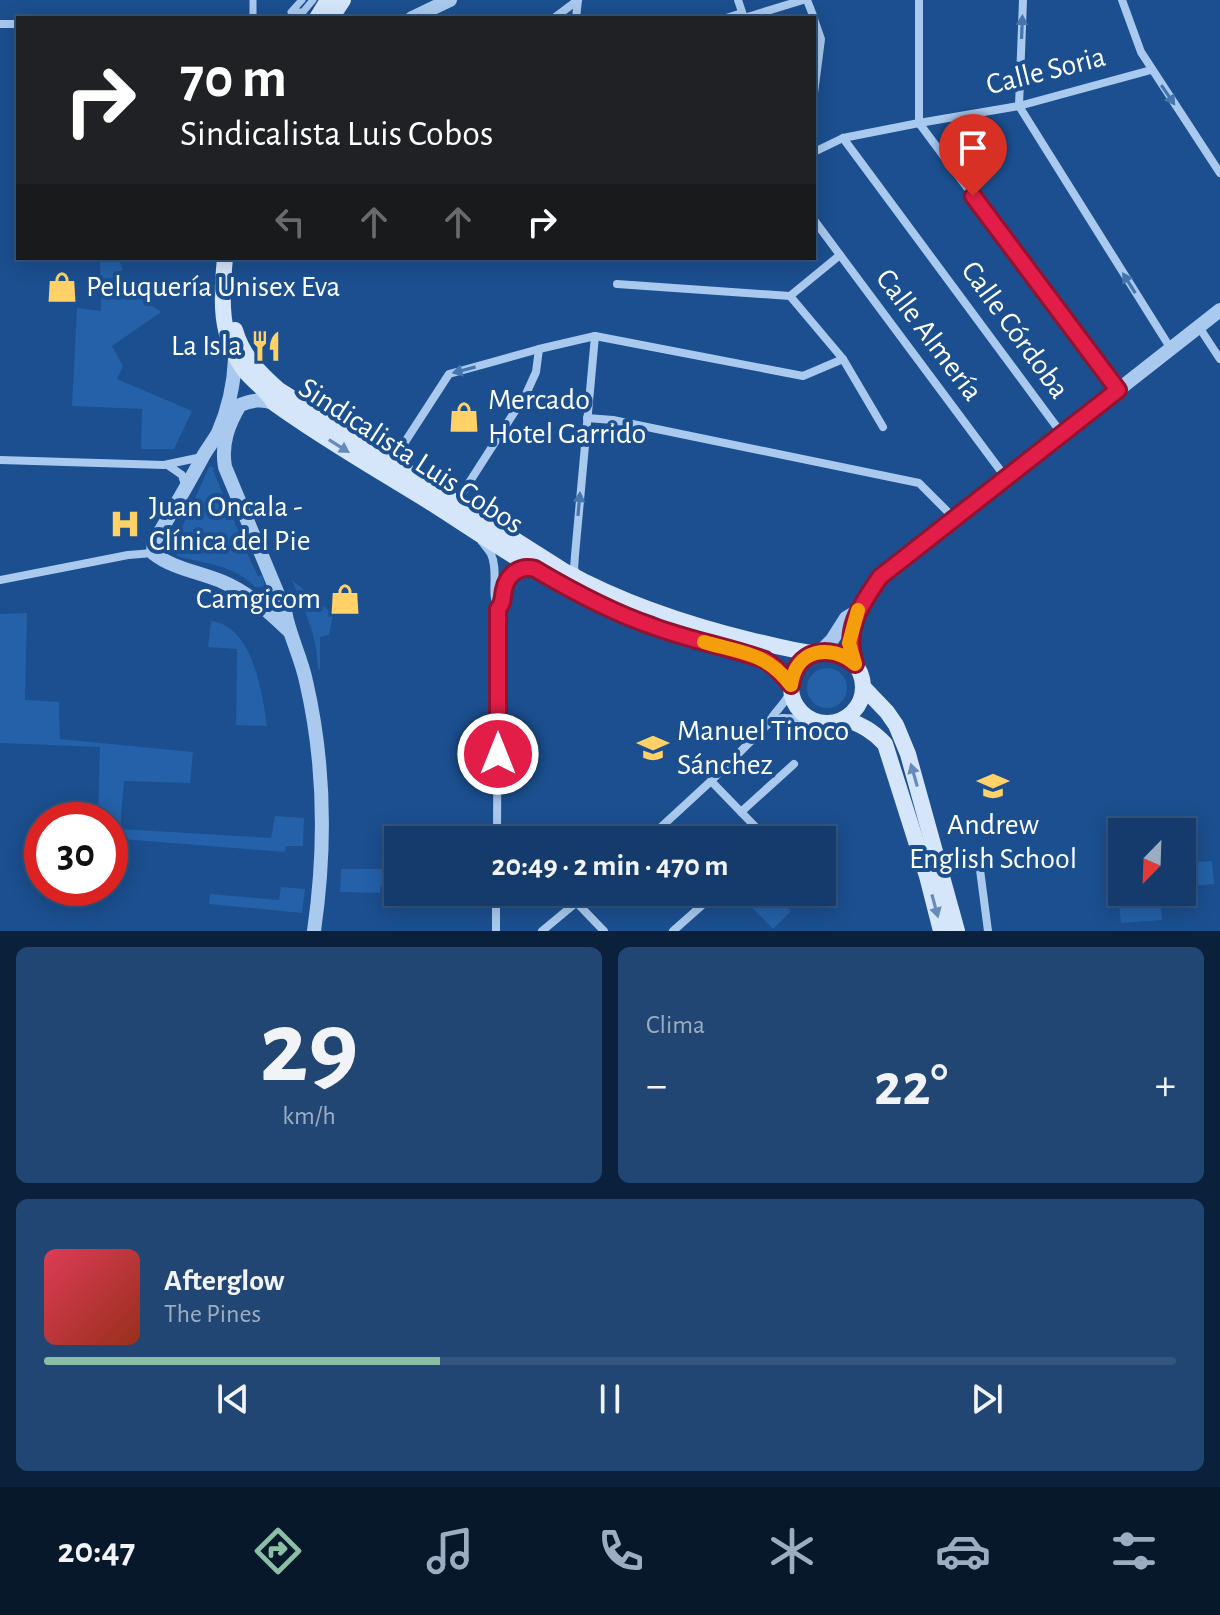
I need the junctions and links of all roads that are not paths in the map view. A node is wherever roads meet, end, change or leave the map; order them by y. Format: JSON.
{"nodes":[{"id":1,"x":302,"y":0,"type":"edge"},
{"id":2,"x":313,"y":0,"type":"edge"},
{"id":3,"x":450,"y":0,"type":"edge"},
{"id":4,"x":738,"y":0,"type":"edge"},
{"id":5,"x":805,"y":0,"type":"edge"},
{"id":6,"x":919,"y":0,"type":"edge"},
{"id":7,"x":1023,"y":0,"type":"edge"},
{"id":8,"x":1122,"y":0,"type":"edge"},
{"id":9,"x":416,"y":16,"type":"edge"},
{"id":10,"x":557,"y":16,"type":"edge"},
{"id":11,"x":576,"y":16,"type":"edge"},
{"id":12,"x":743,"y":16,"type":"edge"},
{"id":13,"x":816,"y":24,"type":"edge"},
{"id":14,"x":1151,"y":70,"type":"junction"},
{"id":15,"x":816,"y":78,"type":"edge"},
{"id":16,"x":1019,"y":106,"type":"junction"},
{"id":17,"x":919,"y":123,"type":"junction"},
{"id":18,"x":843,"y":138,"type":"junction"},
{"id":19,"x":816,"y":151,"type":"edge"},
{"id":20,"x":1220,"y":173,"type":"edge"},
{"id":21,"x":816,"y":223,"type":"edge"},
{"id":22,"x":840,"y":255,"type":"junction"},
{"id":23,"x":218,"y":260,"type":"edge"},
{"id":24,"x":225,"y":260,"type":"edge"},
{"id":25,"x":234,"y":260,"type":"edge"},
{"id":26,"x":617,"y":284,"type":"dead end"},
{"id":27,"x":222,"y":287,"type":"junction"},
{"id":28,"x":790,"y":296,"type":"junction"},
{"id":29,"x":1220,"y":310,"type":"edge"},
{"id":30,"x":1199,"y":327,"type":"junction"},
{"id":31,"x":595,"y":336,"type":"junction"},
{"id":32,"x":539,"y":349,"type":"junction"},
{"id":33,"x":1171,"y":349,"type":"junction"},
{"id":34,"x":235,"y":359,"type":"junction"},
{"id":35,"x":843,"y":359,"type":"junction"},
{"id":36,"x":1220,"y":359,"type":"edge"},
{"id":37,"x":1118,"y":390,"type":"junction"},
{"id":38,"x":274,"y":403,"type":"junction"},
{"id":39,"x":587,"y":418,"type":"junction"},
{"id":40,"x":883,"y":427,"type":"dead end"},
{"id":41,"x":1062,"y":434,"type":"junction"},
{"id":42,"x":202,"y":457,"type":"junction"},
{"id":43,"x":0,"y":460,"type":"edge"},
{"id":44,"x":392,"y":463,"type":"junction"},
{"id":45,"x":164,"y":465,"type":"junction"},
{"id":46,"x":225,"y":467,"type":"junction"},
{"id":47,"x":1006,"y":478,"type":"junction"},
{"id":48,"x":186,"y":488,"type":"junction"},
{"id":49,"x":456,"y":503,"type":"junction"},
{"id":50,"x":955,"y":519,"type":"junction"},
{"id":51,"x":472,"y":529,"type":"junction"},
{"id":52,"x":153,"y":553,"type":"junction"},
{"id":53,"x":535,"y":569,"type":"junction"},
{"id":54,"x":271,"y":577,"type":"junction"},
{"id":55,"x":0,"y":580,"type":"edge"},
{"id":56,"x":581,"y":580,"type":"junction"},
{"id":57,"x":248,"y":595,"type":"junction"},
{"id":58,"x":498,"y":609,"type":"junction"},
{"id":59,"x":856,"y":612,"type":"junction"},
{"id":60,"x":289,"y":632,"type":"junction"},
{"id":61,"x":818,"y":652,"type":"junction"},
{"id":62,"x":855,"y":664,"type":"junction"},
{"id":63,"x":791,"y":688,"type":"junction"},
{"id":64,"x":864,"y":688,"type":"junction"},
{"id":65,"x":809,"y":719,"type":"junction"},
{"id":66,"x":845,"y":719,"type":"junction"},
{"id":67,"x":768,"y":724,"type":"junction"},
{"id":68,"x":794,"y":764,"type":"dead end"},
{"id":69,"x":711,"y":781,"type":"junction"},
{"id":70,"x":741,"y":812,"type":"junction"},
{"id":71,"x":497,"y":826,"type":"edge"},
{"id":72,"x":662,"y":826,"type":"edge"},
{"id":73,"x":754,"y":826,"type":"edge"},
{"id":74,"x":941,"y":872,"type":"junction"},
{"id":75,"x":496,"y":906,"type":"edge"},
{"id":76,"x":573,"y":906,"type":"edge"},
{"id":77,"x":580,"y":906,"type":"edge"},
{"id":78,"x":701,"y":906,"type":"edge"},
{"id":79,"x":314,"y":931,"type":"edge"},
{"id":80,"x":496,"y":931,"type":"edge"},
{"id":81,"x":542,"y":931,"type":"edge"},
{"id":82,"x":604,"y":931,"type":"edge"},
{"id":83,"x":673,"y":931,"type":"edge"},
{"id":84,"x":941,"y":931,"type":"edge"},
{"id":85,"x":957,"y":931,"type":"edge"},
{"id":86,"x":988,"y":931,"type":"edge"}],
"edges":[{"from":1,"to":2,"type":"street"},
{"from":3,"to":9,"type":"street"},
{"from":4,"to":12,"type":"street"},
{"from":5,"to":12,"type":"street"},
{"from":6,"to":17,"type":"street"},
{"from":16,"to":7,"type":"street","one_way":true},
{"from":8,"to":14,"type":"street"},
{"from":10,"to":11,"type":"street"},
{"from":13,"to":15,"type":"street"},
{"from":14,"to":16,"type":"street","name":"Calle Soria"},
{"from":14,"to":20,"type":"street","one_way":true},
{"from":16,"to":17,"type":"street","name":"Calle Soria"},
{"from":33,"to":16,"type":"street","one_way":true},
{"from":17,"to":18,"type":"street","name":"Calle Soria"},
{"from":17,"to":37,"type":"street"},
{"from":18,"to":19,"type":"street","name":"Calle Soria"},
{"from":18,"to":41,"type":"street","name":"Calle Córdoba"},
{"from":21,"to":22,"type":"street","name":"Calle Almería"},
{"from":22,"to":28,"type":"street"},
{"from":22,"to":47,"type":"street","name":"Calle Almería"},
{"from":23,"to":27,"type":"street"},
{"from":24,"to":27,"type":"main road","name":"Sindicalista Luis Cobos"},
{"from":25,"to":44,"type":"main road","name":"Sindicalista Luis Cobos"},
{"from":26,"to":28,"type":"street"},
{"from":27,"to":34,"type":"main road","name":"Sindicalista Luis Cobos"},
{"from":28,"to":35,"type":"street"},
{"from":29,"to":30,"type":"street"},
{"from":30,"to":33,"type":"street"},
{"from":30,"to":36,"type":"street"},
{"from":31,"to":32,"type":"street"},
{"from":31,"to":35,"type":"street"},
{"from":31,"to":39,"type":"street"},
{"from":32,"to":44,"type":"street","one_way":true},
{"from":32,"to":49,"type":"street"},
{"from":33,"to":37,"type":"street"},
{"from":34,"to":38,"type":"main road","name":"Sindicalista Luis Cobos"},
{"from":34,"to":42,"type":"street"},
{"from":35,"to":40,"type":"street"},
{"from":37,"to":41,"type":"street"},
{"from":38,"to":46,"type":"street"},
{"from":38,"to":51,"type":"main road","name":"Sindicalista Luis Cobos","one_way":true},
{"from":39,"to":50,"type":"street"},
{"from":56,"to":39,"type":"street","one_way":true},
{"from":41,"to":47,"type":"street"},
{"from":42,"to":45,"type":"street"},
{"from":42,"to":46,"type":"street"},
{"from":42,"to":48,"type":"street"},
{"from":43,"to":45,"type":"street"},
{"from":44,"to":49,"type":"main road","name":"Sindicalista Luis Cobos"},
{"from":45,"to":48,"type":"street"},
{"from":46,"to":54,"type":"street"},
{"from":47,"to":50,"type":"street"},
{"from":48,"to":52,"type":"street"},
{"from":49,"to":56,"type":"main road","name":"Sindicalista Luis Cobos"},
{"from":50,"to":59,"type":"street"},
{"from":51,"to":53,"type":"main road","name":"Sindicalista Luis Cobos"},
{"from":51,"to":58,"type":"street"},
{"from":52,"to":55,"type":"street"},
{"from":52,"to":57,"type":"street"},
{"from":53,"to":58,"type":"street"},
{"from":53,"to":63,"type":"main road","name":"Sindicalista Luis Cobos"},
{"from":54,"to":57,"type":"street"},
{"from":54,"to":60,"type":"street"},
{"from":56,"to":61,"type":"main road","name":"Sindicalista Luis Cobos"},
{"from":57,"to":60,"type":"street"},
{"from":58,"to":71,"type":"street"},
{"from":59,"to":61,"type":"street"},
{"from":59,"to":62,"type":"street"},
{"from":60,"to":79,"type":"street"},
{"from":61,"to":62,"type":"main road"},
{"from":61,"to":63,"type":"main road"},
{"from":62,"to":64,"type":"main road"},
{"from":63,"to":65,"type":"main road"},
{"from":63,"to":67,"type":"street"},
{"from":64,"to":66,"type":"main road"},
{"from":74,"to":64,"type":"main road","one_way":true},
{"from":65,"to":66,"type":"main road"},
{"from":65,"to":67,"type":"street"},
{"from":66,"to":84,"type":"main road","one_way":true},
{"from":67,"to":69,"type":"street"},
{"from":68,"to":70,"type":"street"},
{"from":69,"to":70,"type":"street"},
{"from":69,"to":72,"type":"street"},
{"from":70,"to":73,"type":"street"},
{"from":74,"to":85,"type":"main road"},
{"from":74,"to":86,"type":"street"},
{"from":75,"to":80,"type":"street"},
{"from":76,"to":81,"type":"street"},
{"from":77,"to":82,"type":"street"},
{"from":78,"to":83,"type":"street"}]}
